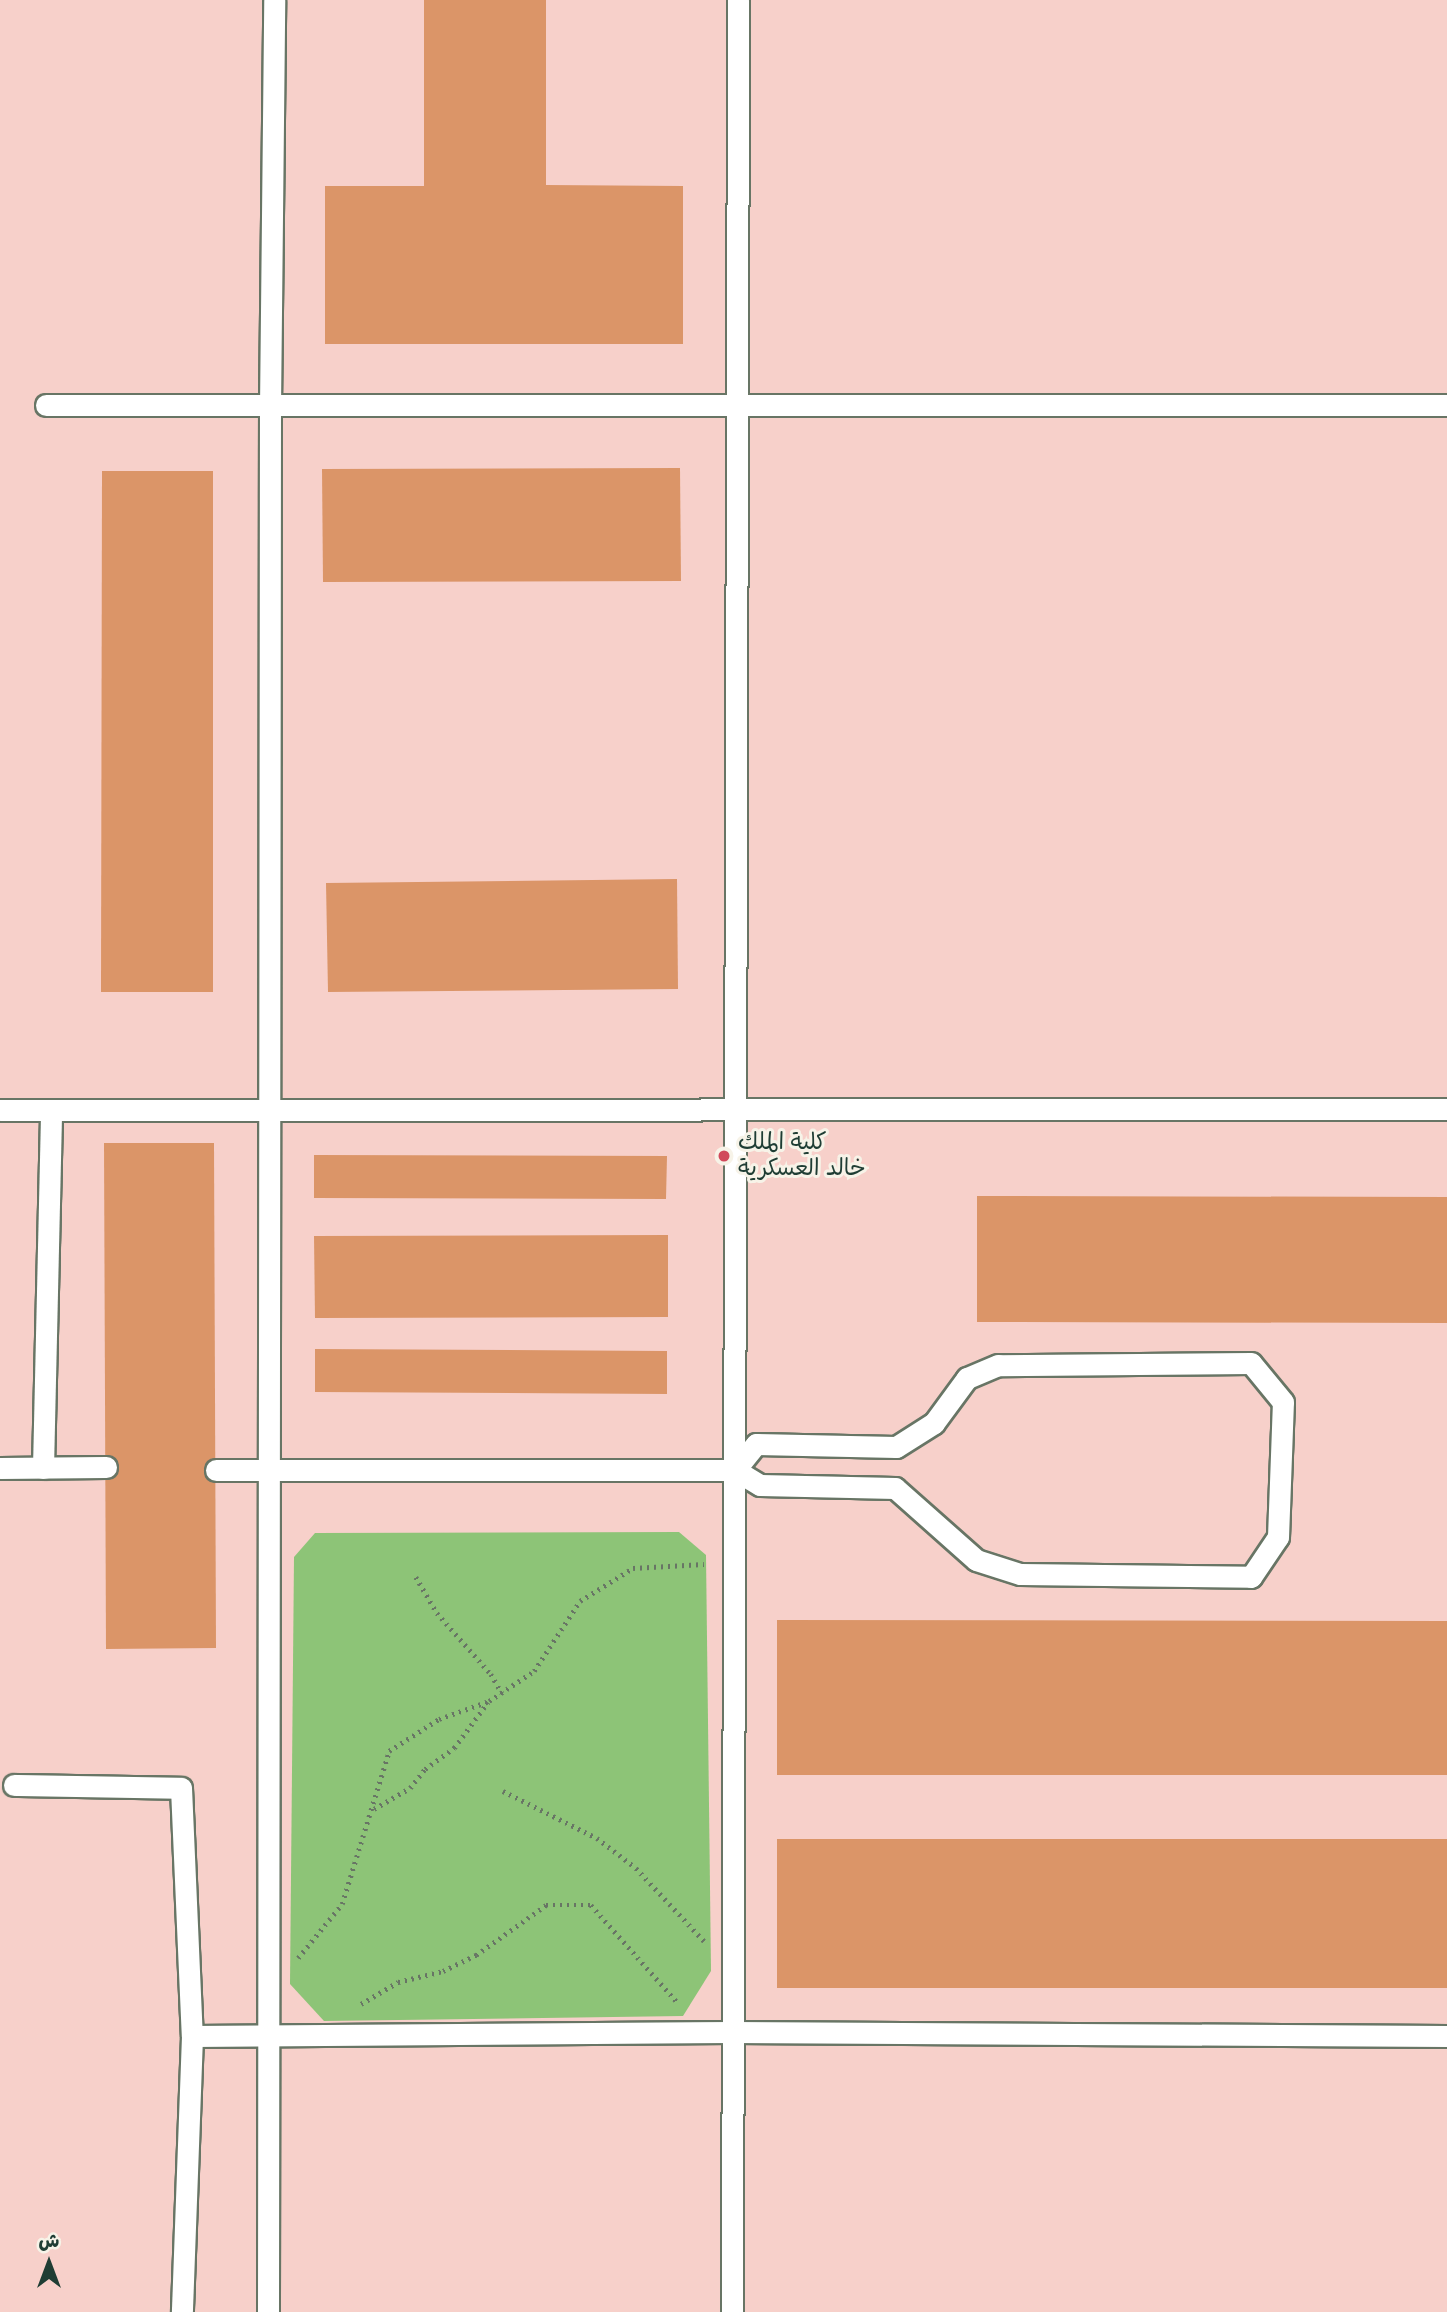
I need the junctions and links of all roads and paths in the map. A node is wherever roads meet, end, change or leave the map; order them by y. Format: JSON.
{"nodes":[{"id":1,"x":274,"y":0,"type":"edge"},
{"id":2,"x":738,"y":0,"type":"edge"},
{"id":3,"x":738,"y":402,"type":"junction"},
{"id":4,"x":46,"y":405,"type":"dead end"},
{"id":5,"x":1447,"y":405,"type":"edge"},
{"id":6,"x":270,"y":407,"type":"junction"},
{"id":7,"x":0,"y":1110,"type":"edge"},
{"id":8,"x":270,"y":1110,"type":"junction"},
{"id":9,"x":738,"y":1110,"type":"junction"},
{"id":10,"x":1447,"y":1110,"type":"edge"},
{"id":11,"x":51,"y":1111,"type":"junction"},
{"id":12,"x":106,"y":1467,"type":"dead end"},
{"id":13,"x":0,"y":1468,"type":"edge"},
{"id":14,"x":43,"y":1468,"type":"junction"},
{"id":15,"x":270,"y":1468,"type":"junction"},
{"id":16,"x":216,"y":1470,"type":"dead end"},
{"id":17,"x":735,"y":1470,"type":"junction"},
{"id":18,"x":732,"y":1563,"type":"junction"},
{"id":19,"x":416,"y":1577,"type":"dead end"},
{"id":20,"x":502,"y":1693,"type":"junction"},
{"id":21,"x":489,"y":1701,"type":"junction"},
{"id":22,"x":14,"y":1785,"type":"dead end"},
{"id":23,"x":503,"y":1791,"type":"dead end"},
{"id":24,"x":373,"y":1810,"type":"junction"},
{"id":25,"x":733,"y":1971,"type":"junction"},
{"id":26,"x":269,"y":1994,"type":"junction"},
{"id":27,"x":354,"y":2008,"type":"dead end"},
{"id":28,"x":732,"y":2032,"type":"junction"},
{"id":29,"x":268,"y":2033,"type":"junction"},
{"id":30,"x":705,"y":2034,"type":"junction"},
{"id":31,"x":192,"y":2036,"type":"junction"},
{"id":32,"x":1447,"y":2036,"type":"edge"},
{"id":33,"x":182,"y":2312,"type":"edge"},
{"id":34,"x":268,"y":2312,"type":"edge"},
{"id":35,"x":732,"y":2312,"type":"edge"}],
"edges":[{"from":1,"to":6,"type":"lane"},
{"from":2,"to":3,"type":"lane"},
{"from":3,"to":5,"type":"lane"},
{"from":3,"to":6,"type":"lane"},
{"from":3,"to":9,"type":"lane"},
{"from":4,"to":6,"type":"lane"},
{"from":6,"to":8,"type":"lane"},
{"from":7,"to":11,"type":"lane"},
{"from":8,"to":9,"type":"lane"},
{"from":8,"to":11,"type":"lane"},
{"from":8,"to":15,"type":"lane"},
{"from":9,"to":10,"type":"lane"},
{"from":9,"to":17,"type":"lane"},
{"from":11,"to":14,"type":"lane"},
{"from":12,"to":14,"type":"lane"},
{"from":13,"to":14,"type":"lane"},
{"from":15,"to":16,"type":"lane"},
{"from":15,"to":17,"type":"lane"},
{"from":15,"to":26,"type":"lane"},
{"from":17,"to":17,"type":"lane"},
{"from":17,"to":18,"type":"lane"},
{"from":18,"to":20,"type":"path"},
{"from":18,"to":25,"type":"lane"},
{"from":19,"to":20,"type":"path"},
{"from":20,"to":21,"type":"path"},
{"from":21,"to":24,"type":"path"},
{"from":21,"to":24,"type":"path"},
{"from":22,"to":31,"type":"lane"},
{"from":23,"to":25,"type":"path"},
{"from":24,"to":26,"type":"path"},
{"from":25,"to":28,"type":"lane"},
{"from":26,"to":29,"type":"lane"},
{"from":27,"to":30,"type":"path"},
{"from":28,"to":30,"type":"lane"},
{"from":28,"to":32,"type":"lane"},
{"from":28,"to":35,"type":"lane"},
{"from":29,"to":30,"type":"lane"},
{"from":29,"to":31,"type":"lane"},
{"from":29,"to":34,"type":"lane"},
{"from":31,"to":33,"type":"lane"}]}
